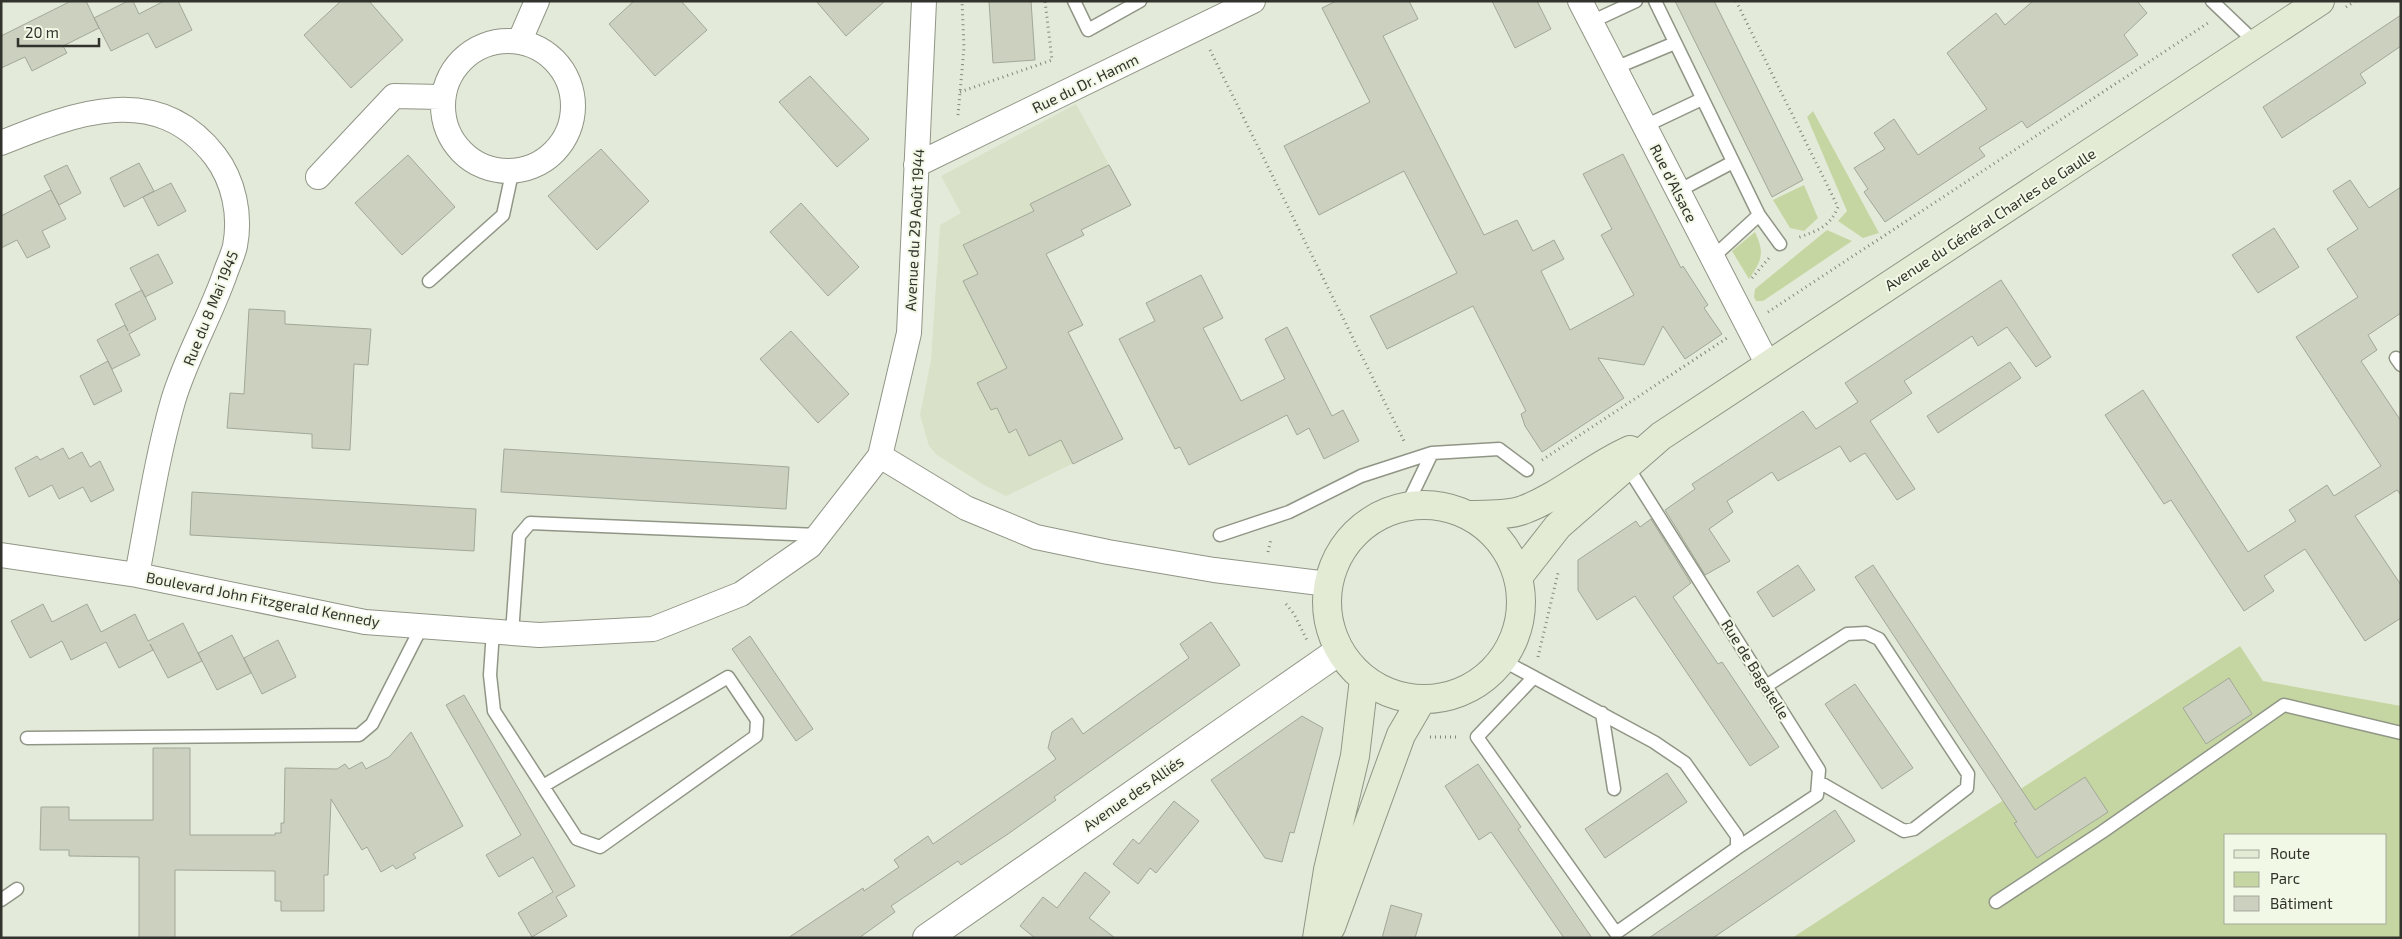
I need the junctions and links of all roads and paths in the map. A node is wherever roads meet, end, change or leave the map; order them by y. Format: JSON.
{"nodes":[{"id":1,"x":537,"y":1,"type":"edge"},
{"id":2,"x":924,"y":1,"type":"edge"},
{"id":3,"x":962,"y":1,"type":"edge"},
{"id":4,"x":1045,"y":1,"type":"edge"},
{"id":5,"x":1074,"y":1,"type":"edge"},
{"id":6,"x":1140,"y":1,"type":"edge"},
{"id":7,"x":1253,"y":1,"type":"edge"},
{"id":8,"x":1636,"y":1,"type":"edge"},
{"id":9,"x":1654,"y":1,"type":"edge"},
{"id":10,"x":1736,"y":1,"type":"edge"},
{"id":11,"x":2212,"y":1,"type":"edge"},
{"id":12,"x":2320,"y":1,"type":"edge"},
{"id":13,"x":1585,"y":11,"type":"edge"},
{"id":14,"x":2224,"y":13,"type":"junction"},
{"id":15,"x":1198,"y":28,"type":"junction"},
{"id":16,"x":520,"y":40,"type":"junction"},
{"id":17,"x":1675,"y":43,"type":"junction"},
{"id":18,"x":2256,"y":43,"type":"junction"},
{"id":19,"x":1615,"y":68,"type":"junction"},
{"id":20,"x":960,"y":92,"type":"junction"},
{"id":21,"x":442,"y":97,"type":"junction"},
{"id":22,"x":1702,"y":99,"type":"junction"},
{"id":23,"x":1645,"y":126,"type":"junction"},
{"id":24,"x":1,"y":143,"type":"edge"},
{"id":25,"x":955,"y":147,"type":"junction"},
{"id":26,"x":1733,"y":162,"type":"junction"},
{"id":27,"x":916,"y":166,"type":"junction"},
{"id":28,"x":512,"y":173,"type":"junction"},
{"id":29,"x":318,"y":177,"type":"dead end"},
{"id":30,"x":1678,"y":191,"type":"junction"},
{"id":31,"x":1759,"y":215,"type":"junction"},
{"id":32,"x":1780,"y":244,"type":"junction"},
{"id":33,"x":1712,"y":258,"type":"junction"},
{"id":34,"x":429,"y":281,"type":"dead end"},
{"id":35,"x":1734,"y":300,"type":"junction"},
{"id":36,"x":1747,"y":325,"type":"junction"},
{"id":37,"x":1768,"y":365,"type":"junction"},
{"id":38,"x":1661,"y":436,"type":"junction"},
{"id":39,"x":1432,"y":453,"type":"junction"},
{"id":40,"x":880,"y":456,"type":"junction"},
{"id":41,"x":1413,"y":459,"type":"junction"},
{"id":42,"x":1627,"y":466,"type":"junction"},
{"id":43,"x":1527,"y":470,"type":"joint"},
{"id":44,"x":1407,"y":505,"type":"junction"},
{"id":45,"x":1470,"y":515,"type":"junction"},
{"id":46,"x":818,"y":535,"type":"junction"},
{"id":47,"x":1220,"y":535,"type":"dead end"},
{"id":48,"x":1,"y":555,"type":"edge"},
{"id":49,"x":137,"y":575,"type":"junction"},
{"id":50,"x":1518,"y":577,"type":"junction"},
{"id":51,"x":1328,"y":584,"type":"junction"},
{"id":52,"x":422,"y":626,"type":"junction"},
{"id":53,"x":503,"y":632,"type":"junction"},
{"id":54,"x":1339,"y":651,"type":"junction"},
{"id":55,"x":1502,"y":660,"type":"junction"},
{"id":56,"x":1534,"y":677,"type":"junction"},
{"id":57,"x":1364,"y":679,"type":"junction"},
{"id":58,"x":1766,"y":686,"type":"junction"},
{"id":59,"x":1422,"y":700,"type":"junction"},
{"id":60,"x":1602,"y":714,"type":"junction"},
{"id":61,"x":2401,"y":733,"type":"edge"},
{"id":62,"x":27,"y":738,"type":"dead end"},
{"id":63,"x":1818,"y":782,"type":"junction"},
{"id":64,"x":543,"y":786,"type":"junction"},
{"id":65,"x":1614,"y":789,"type":"dead end"},
{"id":66,"x":1737,"y":848,"type":"junction"},
{"id":67,"x":17,"y":889,"type":"dead end"},
{"id":68,"x":1,"y":900,"type":"edge"},
{"id":69,"x":1996,"y":902,"type":"dead end"},
{"id":70,"x":927,"y":938,"type":"edge"},
{"id":71,"x":1317,"y":938,"type":"edge"},
{"id":72,"x":1327,"y":938,"type":"edge"}],
"edges":[{"from":1,"to":16,"type":"street"},
{"from":2,"to":27,"type":"street","name":"Avenue du 29 Août 1944"},
{"from":3,"to":20,"type":"path"},
{"from":4,"to":20,"type":"path"},
{"from":5,"to":6,"type":"lane"},
{"from":7,"to":15,"type":"street","name":"Rue du Dr. Hamm"},
{"from":8,"to":13,"type":"lane"},
{"from":9,"to":17,"type":"lane"},
{"from":10,"to":32,"type":"path"},
{"from":11,"to":14,"type":"lane"},
{"from":12,"to":18,"type":"main road","name":"Avenue du Général Charles de Gaulle"},
{"from":13,"to":19,"type":"street","name":"Rue d'Alsace"},
{"from":14,"to":18,"type":"lane"},
{"from":14,"to":36,"type":"path"},
{"from":15,"to":25,"type":"street","name":"Rue du Dr. Hamm"},
{"from":15,"to":41,"type":"path"},
{"from":16,"to":21,"type":"street"},
{"from":16,"to":28,"type":"street"},
{"from":17,"to":19,"type":"lane"},
{"from":17,"to":22,"type":"lane"},
{"from":18,"to":37,"type":"main road","name":"Avenue du Général Charles de Gaulle"},
{"from":19,"to":23,"type":"street","name":"Rue d'Alsace"},
{"from":20,"to":25,"type":"path"},
{"from":21,"to":28,"type":"street"},
{"from":21,"to":29,"type":"street"},
{"from":22,"to":23,"type":"lane"},
{"from":22,"to":26,"type":"lane"},
{"from":23,"to":30,"type":"street","name":"Rue d'Alsace"},
{"from":24,"to":49,"type":"street","name":"Rue du 8 Mai 1945"},
{"from":25,"to":27,"type":"street","name":"Rue du Dr. Hamm"},
{"from":26,"to":30,"type":"lane"},
{"from":26,"to":31,"type":"lane"},
{"from":27,"to":40,"type":"street","name":"Avenue du 29 Août 1944"},
{"from":28,"to":34,"type":"lane"},
{"from":30,"to":33,"type":"street","name":"Rue d'Alsace"},
{"from":31,"to":32,"type":"lane"},
{"from":31,"to":33,"type":"lane"},
{"from":32,"to":35,"type":"path"},
{"from":33,"to":35,"type":"street","name":"Rue d'Alsace"},
{"from":35,"to":36,"type":"street","name":"Rue d'Alsace"},
{"from":36,"to":37,"type":"street","name":"Rue d'Alsace"},
{"from":36,"to":43,"type":"path"},
{"from":37,"to":38,"type":"main road","name":"Avenue du Général Charles de Gaulle"},
{"from":38,"to":42,"type":"main road","name":"Avenue du Général Charles de Gaulle"},
{"from":38,"to":45,"type":"main road","name":"Avenue du Général Charles de Gaulle"},
{"from":39,"to":41,"type":"lane"},
{"from":39,"to":43,"type":"lane"},
{"from":39,"to":44,"type":"lane"},
{"from":40,"to":46,"type":"street","name":"Boulevard John Fitzgerald Kennedy"},
{"from":40,"to":51,"type":"street"},
{"from":41,"to":47,"type":"lane"},
{"from":42,"to":50,"type":"main road","name":"Avenue du Général Charles de Gaulle"},
{"from":42,"to":58,"type":"lane","name":"Rue de Bagatelle"},
{"from":44,"to":45,"type":"main road"},
{"from":44,"to":51,"type":"main road"},
{"from":45,"to":50,"type":"main road"},
{"from":46,"to":53,"type":"street","name":"Boulevard John Fitzgerald Kennedy"},
{"from":46,"to":53,"type":"lane"},
{"from":48,"to":49,"type":"street","name":"Boulevard John Fitzgerald Kennedy"},
{"from":49,"to":52,"type":"street","name":"Boulevard John Fitzgerald Kennedy"},
{"from":50,"to":55,"type":"main road"},
{"from":51,"to":54,"type":"main road"},
{"from":52,"to":53,"type":"street","name":"Boulevard John Fitzgerald Kennedy"},
{"from":52,"to":62,"type":"lane"},
{"from":53,"to":64,"type":"lane"},
{"from":54,"to":57,"type":"main road"},
{"from":54,"to":70,"type":"street","name":"Avenue des Alliés"},
{"from":55,"to":56,"type":"lane"},
{"from":55,"to":59,"type":"main road"},
{"from":56,"to":60,"type":"lane"},
{"from":56,"to":66,"type":"lane"},
{"from":57,"to":59,"type":"main road"},
{"from":57,"to":71,"type":"main road"},
{"from":58,"to":63,"type":"lane","name":"Rue de Bagatelle"},
{"from":58,"to":63,"type":"lane"},
{"from":59,"to":72,"type":"main road"},
{"from":60,"to":65,"type":"lane"},
{"from":60,"to":66,"type":"lane"},
{"from":61,"to":69,"type":"lane"},
{"from":63,"to":66,"type":"lane"},
{"from":64,"to":64,"type":"lane"},
{"from":67,"to":68,"type":"lane"}]}
